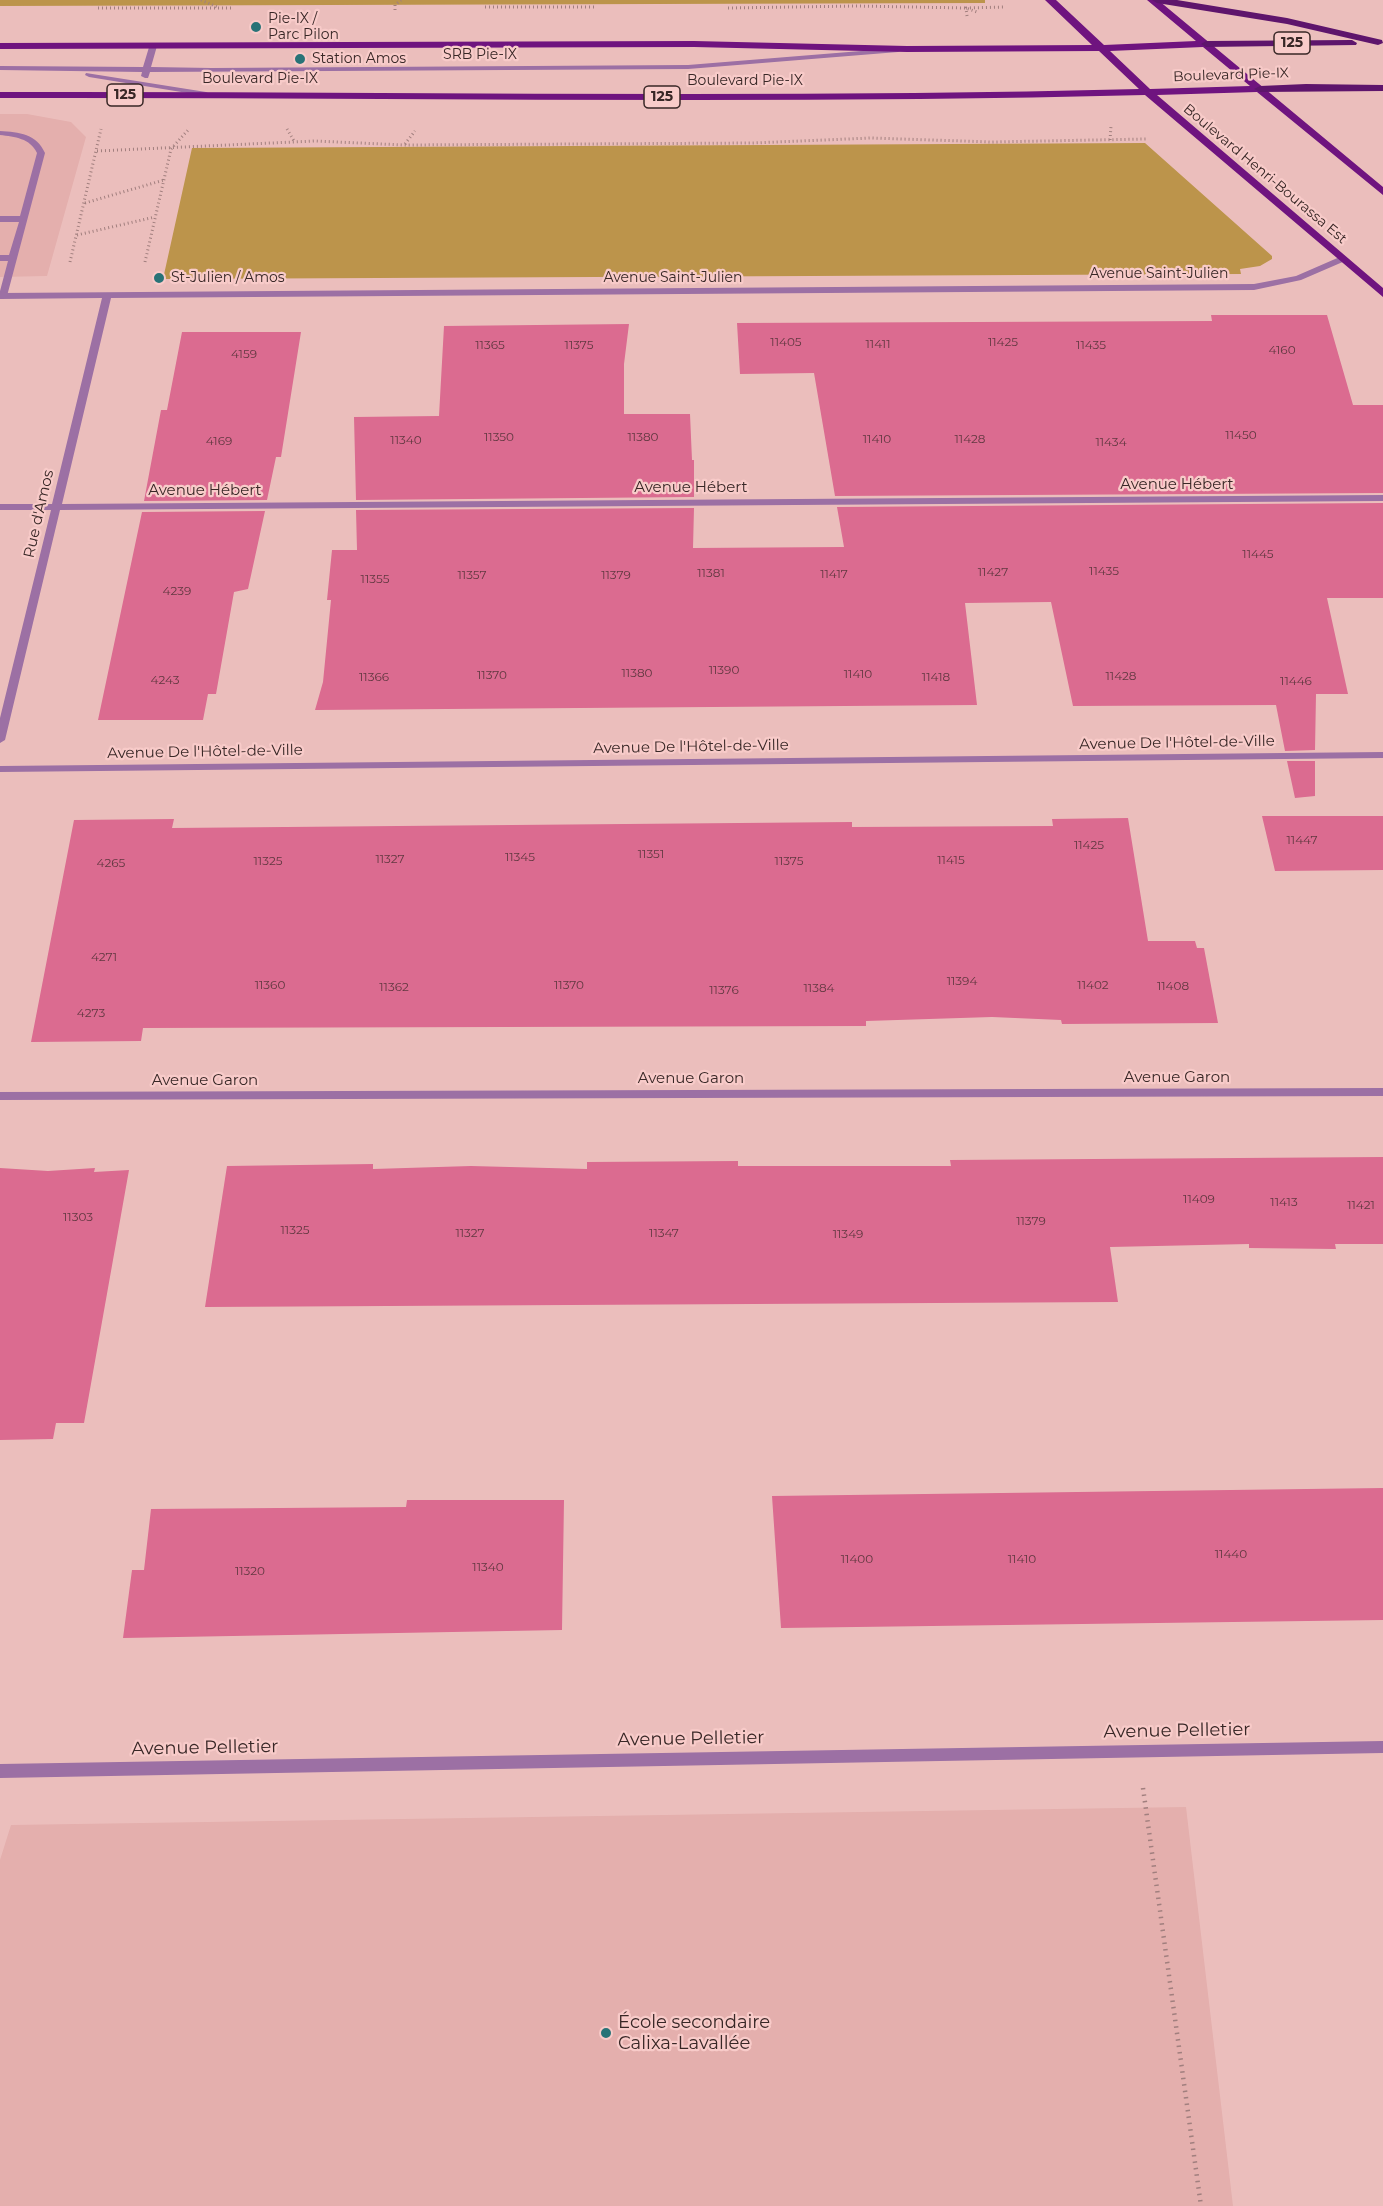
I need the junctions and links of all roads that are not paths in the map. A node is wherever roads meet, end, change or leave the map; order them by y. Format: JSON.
{"nodes":[{"id":1,"x":1050,"y":0,"type":"edge"},
{"id":2,"x":1154,"y":0,"type":"edge"},
{"id":3,"x":1381,"y":42,"type":"edge"},
{"id":4,"x":1206,"y":44,"type":"junction"},
{"id":5,"x":0,"y":46,"type":"edge"},
{"id":6,"x":153,"y":46,"type":"junction"},
{"id":7,"x":1103,"y":48,"type":"junction"},
{"id":8,"x":908,"y":49,"type":"junction"},
{"id":9,"x":0,"y":68,"type":"edge"},
{"id":10,"x":52,"y":68,"type":"junction"},
{"id":11,"x":147,"y":69,"type":"junction"},
{"id":12,"x":142,"y":84,"type":"junction"},
{"id":13,"x":1383,"y":88,"type":"edge"},
{"id":14,"x":1260,"y":89,"type":"junction"},
{"id":15,"x":1150,"y":93,"type":"junction"},
{"id":16,"x":206,"y":94,"type":"junction"},
{"id":17,"x":0,"y":95,"type":"edge"},
{"id":18,"x":139,"y":95,"type":"junction"},
{"id":19,"x":0,"y":133,"type":"edge"},
{"id":20,"x":1383,"y":192,"type":"edge"},
{"id":21,"x":0,"y":219,"type":"edge"},
{"id":22,"x":24,"y":219,"type":"junction"},
{"id":23,"x":0,"y":258,"type":"edge"},
{"id":24,"x":13,"y":258,"type":"junction"},
{"id":25,"x":1342,"y":259,"type":"junction"},
{"id":26,"x":1383,"y":294,"type":"edge"},
{"id":27,"x":107,"y":295,"type":"junction"},
{"id":28,"x":2,"y":296,"type":"edge"},
{"id":29,"x":1383,"y":498,"type":"edge"},
{"id":30,"x":0,"y":507,"type":"edge"},
{"id":31,"x":56,"y":507,"type":"junction"},
{"id":32,"x":0,"y":740,"type":"edge"},
{"id":33,"x":1383,"y":755,"type":"edge"},
{"id":34,"x":0,"y":769,"type":"edge"},
{"id":35,"x":1383,"y":1092,"type":"edge"},
{"id":36,"x":0,"y":1096,"type":"edge"},
{"id":37,"x":1383,"y":1747,"type":"edge"},
{"id":38,"x":0,"y":1771,"type":"edge"}],
"edges":[{"from":1,"to":7,"type":"main road","name":"Boulevard Henri-Bourassa Est"},
{"from":2,"to":3,"type":"highway"},
{"from":2,"to":4,"type":"main road"},
{"from":3,"to":4,"type":"highway","name":"Boulevard Pie-IX","number":"125"},
{"from":4,"to":7,"type":"main road","name":"Boulevard Pie-IX","number":"125"},
{"from":4,"to":14,"type":"main road"},
{"from":5,"to":6,"type":"main road","name":"Boulevard Pie-IX","number":"125"},
{"from":6,"to":8,"type":"main road","name":"Boulevard Pie-IX","number":"125"},
{"from":6,"to":11,"type":"street"},
{"from":7,"to":8,"type":"main road","name":"Boulevard Pie-IX","number":"125"},
{"from":7,"to":15,"type":"main road","name":"Boulevard Henri-Bourassa Est"},
{"from":8,"to":11,"type":"street","name":"SRB Pie-IX"},
{"from":9,"to":10,"type":"street","name":"SRB Pie-IX"},
{"from":10,"to":11,"type":"street","name":"SRB Pie-IX"},
{"from":10,"to":12,"type":"street","name":"SRB Pie-IX"},
{"from":11,"to":12,"type":"street"},
{"from":12,"to":16,"type":"street","name":"SRB Pie-IX"},
{"from":12,"to":18,"type":"street"},
{"from":13,"to":14,"type":"highway","name":"Boulevard Pie-IX","number":"125"},
{"from":14,"to":15,"type":"main road","name":"Boulevard Pie-IX","number":"125"},
{"from":14,"to":20,"type":"main road"},
{"from":15,"to":16,"type":"main road","name":"Boulevard Pie-IX","number":"125"},
{"from":15,"to":25,"type":"main road","name":"Boulevard Henri-Bourassa Est"},
{"from":16,"to":18,"type":"main road","name":"Boulevard Pie-IX","number":"125"},
{"from":17,"to":18,"type":"main road","name":"Boulevard Pie-IX","number":"125"},
{"from":19,"to":22,"type":"street"},
{"from":21,"to":22,"type":"street"},
{"from":22,"to":24,"type":"street"},
{"from":23,"to":24,"type":"street"},
{"from":24,"to":28,"type":"street"},
{"from":25,"to":26,"type":"main road","name":"Boulevard Henri-Bourassa Est"},
{"from":25,"to":27,"type":"street","name":"Avenue Saint-Julien"},
{"from":27,"to":28,"type":"street","name":"Avenue Saint-Julien"},
{"from":27,"to":31,"type":"street","name":"Rue d'Amos"},
{"from":29,"to":31,"type":"street","name":"Avenue Hébert"},
{"from":30,"to":31,"type":"street","name":"Avenue Hébert"},
{"from":31,"to":32,"type":"street","name":"Rue d'Amos"},
{"from":33,"to":34,"type":"street","name":"Avenue De l'Hôtel-de-Ville"},
{"from":35,"to":36,"type":"street","name":"Avenue Garon"},
{"from":37,"to":38,"type":"street","name":"Avenue Pelletier"}]}
